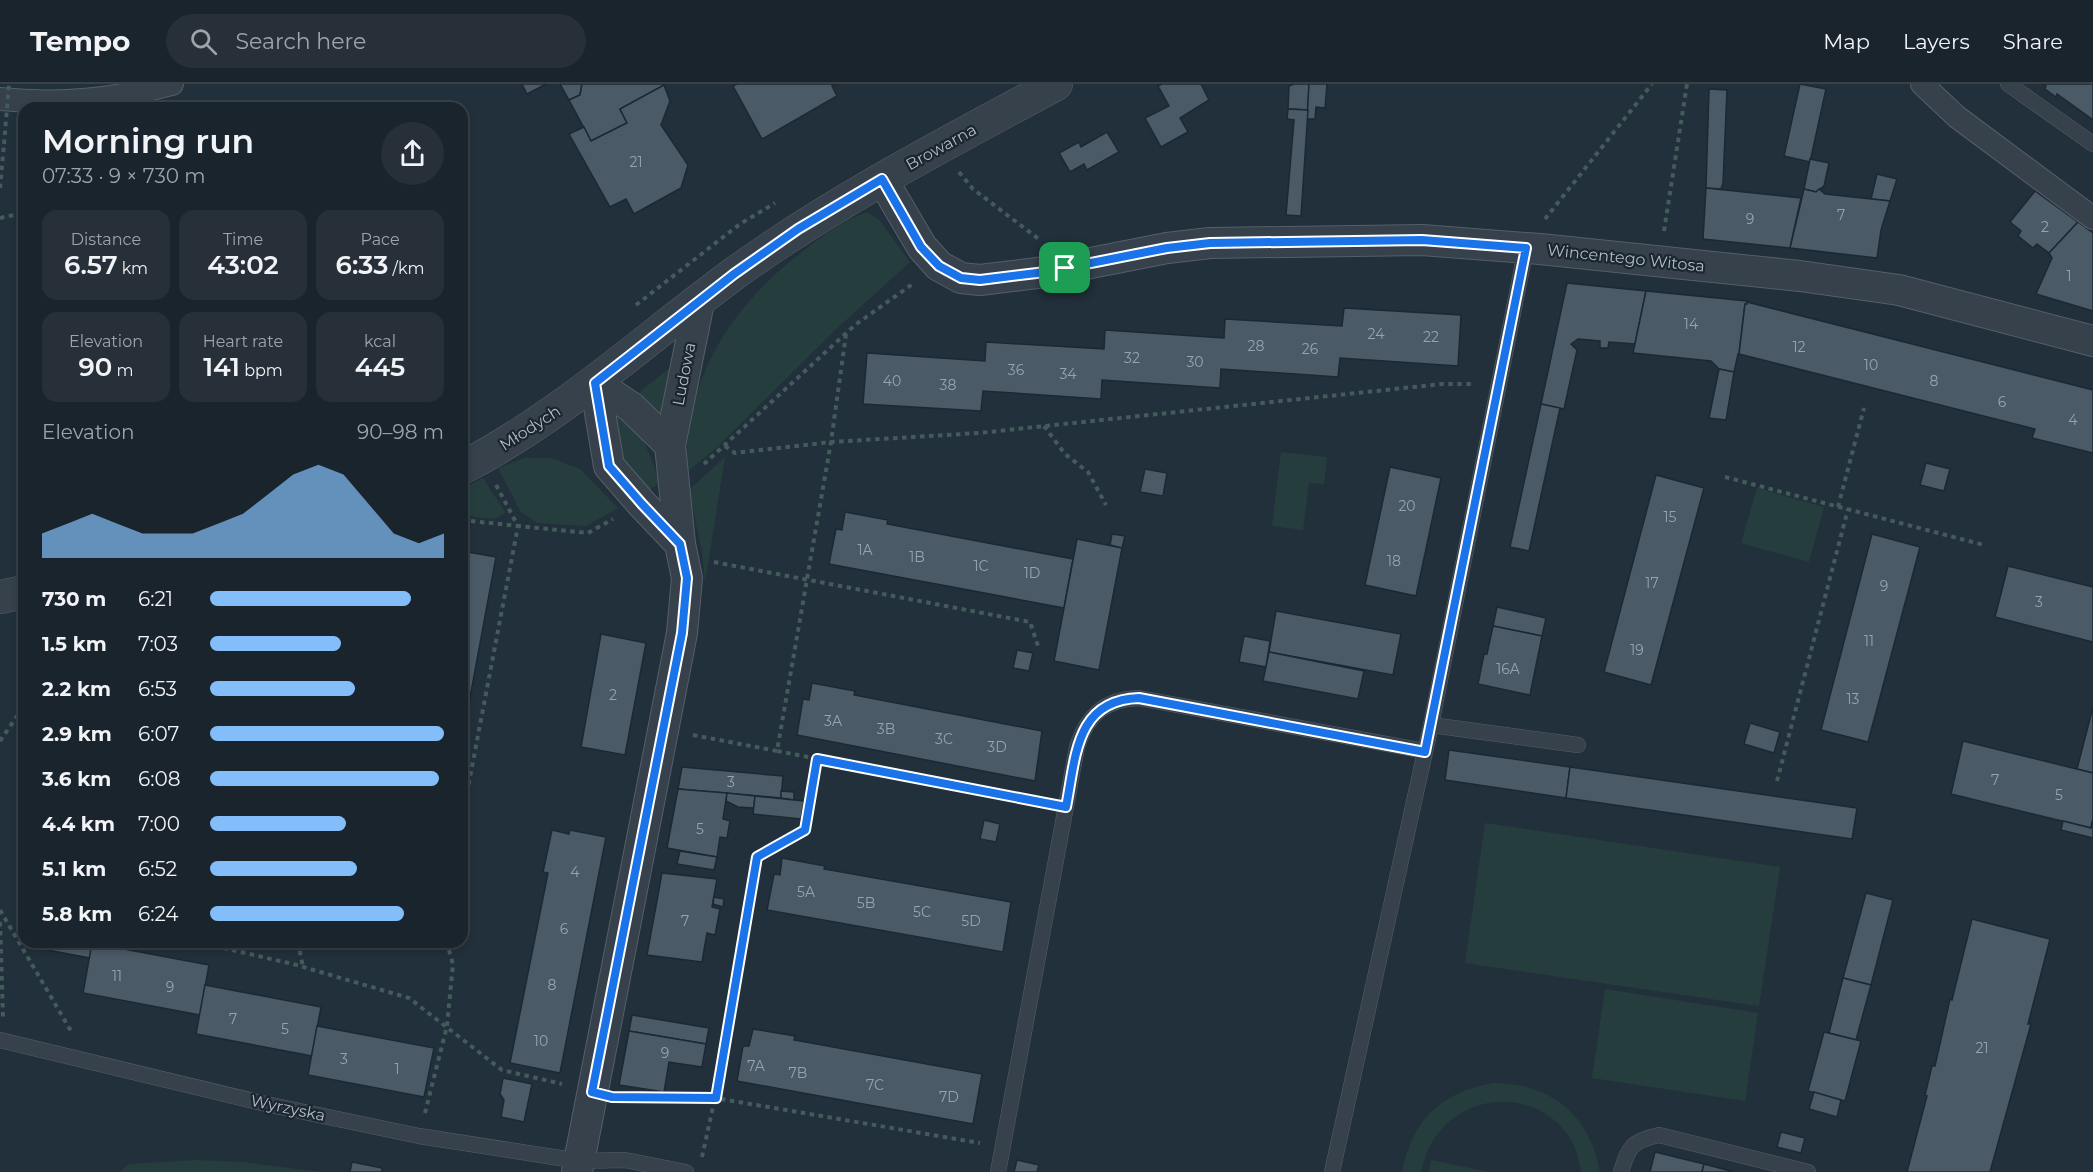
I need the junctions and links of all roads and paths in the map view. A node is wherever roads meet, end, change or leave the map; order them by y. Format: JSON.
{"nodes":[{"id":1,"x":9,"y":84,"type":"edge"},
{"id":2,"x":172,"y":84,"type":"edge"},
{"id":3,"x":1056,"y":84,"type":"edge"},
{"id":4,"x":1652,"y":84,"type":"edge"},
{"id":5,"x":1687,"y":84,"type":"edge"},
{"id":6,"x":1922,"y":84,"type":"edge"},
{"id":7,"x":2008,"y":84,"type":"edge"},
{"id":8,"x":0,"y":99,"type":"edge"},
{"id":9,"x":28,"y":102,"type":"edge"},
{"id":10,"x":57,"y":102,"type":"edge"},
{"id":11,"x":2093,"y":144,"type":"edge"},
{"id":12,"x":953,"y":165,"type":"dead end"},
{"id":13,"x":882,"y":179,"type":"junction"},
{"id":14,"x":0,"y":188,"type":"edge"},
{"id":15,"x":18,"y":214,"type":"edge"},
{"id":16,"x":0,"y":218,"type":"edge"},
{"id":17,"x":2093,"y":218,"type":"edge"},
{"id":18,"x":1533,"y":249,"type":"junction"},
{"id":19,"x":1660,"y":261,"type":"junction"},
{"id":20,"x":1065,"y":268,"type":"junction"},
{"id":21,"x":699,"y":302,"type":"junction"},
{"id":22,"x":846,"y":334,"type":"dead end"},
{"id":23,"x":2093,"y":341,"type":"edge"},
{"id":24,"x":595,"y":383,"type":"junction"},
{"id":25,"x":1500,"y":384,"type":"junction"},
{"id":26,"x":1864,"y":408,"type":"dead end"},
{"id":27,"x":1044,"y":426,"type":"junction"},
{"id":28,"x":831,"y":442,"type":"junction"},
{"id":29,"x":670,"y":445,"type":"junction"},
{"id":30,"x":725,"y":446,"type":"dead end"},
{"id":31,"x":468,"y":465,"type":"edge"},
{"id":32,"x":1725,"y":477,"type":"dead end"},
{"id":33,"x":1106,"y":506,"type":"dead end"},
{"id":34,"x":1838,"y":507,"type":"junction"},
{"id":35,"x":1848,"y":509,"type":"junction"},
{"id":36,"x":468,"y":521,"type":"edge"},
{"id":37,"x":680,"y":544,"type":"junction"},
{"id":38,"x":1984,"y":545,"type":"dead end"},
{"id":39,"x":713,"y":562,"type":"dead end"},
{"id":40,"x":807,"y":580,"type":"junction"},
{"id":41,"x":18,"y":593,"type":"edge"},
{"id":42,"x":0,"y":597,"type":"edge"},
{"id":43,"x":1039,"y":649,"type":"dead end"},
{"id":44,"x":18,"y":715,"type":"edge"},
{"id":45,"x":1431,"y":725,"type":"junction"},
{"id":46,"x":689,"y":734,"type":"dead end"},
{"id":47,"x":0,"y":741,"type":"edge"},
{"id":48,"x":1578,"y":746,"type":"dead end"},
{"id":49,"x":777,"y":751,"type":"junction"},
{"id":50,"x":1425,"y":752,"type":"junction"},
{"id":51,"x":817,"y":759,"type":"junction"},
{"id":52,"x":1777,"y":781,"type":"dead end"},
{"id":53,"x":468,"y":786,"type":"edge"},
{"id":54,"x":1066,"y":807,"type":"junction"},
{"id":55,"x":0,"y":910,"type":"edge"},
{"id":56,"x":0,"y":922,"type":"edge"},
{"id":57,"x":18,"y":941,"type":"edge"},
{"id":58,"x":22,"y":948,"type":"edge"},
{"id":59,"x":222,"y":948,"type":"edge"},
{"id":60,"x":299,"y":948,"type":"edge"},
{"id":61,"x":449,"y":948,"type":"edge"},
{"id":62,"x":303,"y":967,"type":"junction"},
{"id":63,"x":1,"y":996,"type":"edge"},
{"id":64,"x":447,"y":1026,"type":"junction"},
{"id":65,"x":1,"y":1040,"type":"edge"},
{"id":66,"x":79,"y":1059,"type":"junction"},
{"id":67,"x":592,"y":1092,"type":"junction"},
{"id":68,"x":716,"y":1098,"type":"junction"},
{"id":69,"x":419,"y":1136,"type":"junction"},
{"id":70,"x":1003,"y":1146,"type":"junction"},
{"id":71,"x":701,"y":1161,"type":"dead end"},
{"id":72,"x":578,"y":1167,"type":"edge"},
{"id":73,"x":686,"y":1172,"type":"edge"},
{"id":74,"x":998,"y":1172,"type":"edge"},
{"id":75,"x":1332,"y":1172,"type":"edge"},
{"id":76,"x":1622,"y":1172,"type":"edge"},
{"id":77,"x":1808,"y":1172,"type":"edge"}],
"edges":[{"from":1,"to":14,"type":"path","bridge":true},
{"from":2,"to":10,"type":"street"},
{"from":3,"to":13,"type":"street","name":"Browarna"},
{"from":4,"to":18,"type":"path"},
{"from":5,"to":19,"type":"path"},
{"from":6,"to":17,"type":"street"},
{"from":7,"to":11,"type":"lane"},
{"from":8,"to":9,"type":"street"},
{"from":12,"to":20,"type":"path"},
{"from":13,"to":20,"type":"street","name":"Wincentego Witosa"},
{"from":13,"to":21,"type":"street","name":"Browarna"},
{"from":15,"to":16,"type":"path"},
{"from":18,"to":19,"type":"street","name":"Wincentego Witosa"},
{"from":18,"to":20,"type":"street","name":"Wincentego Witosa"},
{"from":18,"to":25,"type":"lane"},
{"from":19,"to":23,"type":"street","name":"Wincentego Witosa"},
{"from":21,"to":24,"type":"street","name":"Browarna"},
{"from":21,"to":29,"type":"street","name":"Ludowa"},
{"from":22,"to":28,"type":"path"},
{"from":24,"to":29,"type":"street"},
{"from":24,"to":31,"type":"street","name":"Młodych"},
{"from":24,"to":37,"type":"street"},
{"from":25,"to":27,"type":"path"},
{"from":25,"to":45,"type":"lane"},
{"from":26,"to":34,"type":"path"},
{"from":27,"to":28,"type":"path"},
{"from":27,"to":33,"type":"path"},
{"from":28,"to":30,"type":"path"},
{"from":28,"to":40,"type":"path"},
{"from":29,"to":37,"type":"street","name":"Ludowa"},
{"from":32,"to":34,"type":"path"},
{"from":34,"to":35,"type":"path"},
{"from":35,"to":38,"type":"path"},
{"from":35,"to":52,"type":"path"},
{"from":36,"to":53,"type":"path"},
{"from":37,"to":67,"type":"street","name":"Ludowa"},
{"from":39,"to":40,"type":"path"},
{"from":40,"to":43,"type":"path"},
{"from":40,"to":49,"type":"path"},
{"from":41,"to":42,"type":"street"},
{"from":44,"to":47,"type":"path"},
{"from":45,"to":48,"type":"lane"},
{"from":45,"to":50,"type":"lane"},
{"from":46,"to":49,"type":"path"},
{"from":49,"to":51,"type":"path"},
{"from":50,"to":54,"type":"lane"},
{"from":50,"to":75,"type":"lane"},
{"from":51,"to":54,"type":"path"},
{"from":51,"to":68,"type":"path"},
{"from":54,"to":70,"type":"lane"},
{"from":55,"to":57,"type":"path"},
{"from":56,"to":63,"type":"path"},
{"from":58,"to":66,"type":"path"},
{"from":59,"to":62,"type":"path"},
{"from":60,"to":62,"type":"path"},
{"from":61,"to":64,"type":"path"},
{"from":62,"to":64,"type":"path"},
{"from":63,"to":65,"type":"path"},
{"from":64,"to":67,"type":"path"},
{"from":64,"to":69,"type":"path"},
{"from":65,"to":66,"type":"lane","name":"Wyrzyska"},
{"from":66,"to":69,"type":"lane","name":"Wyrzyska"},
{"from":67,"to":68,"type":"path"},
{"from":67,"to":72,"type":"street","name":"Ludowa"},
{"from":68,"to":70,"type":"path"},
{"from":68,"to":71,"type":"path"},
{"from":69,"to":72,"type":"lane","name":"Wyrzyska"},
{"from":70,"to":74,"type":"lane"},
{"from":72,"to":73,"type":"lane","name":"Wyrzyska"},
{"from":76,"to":77,"type":"lane"}]}
